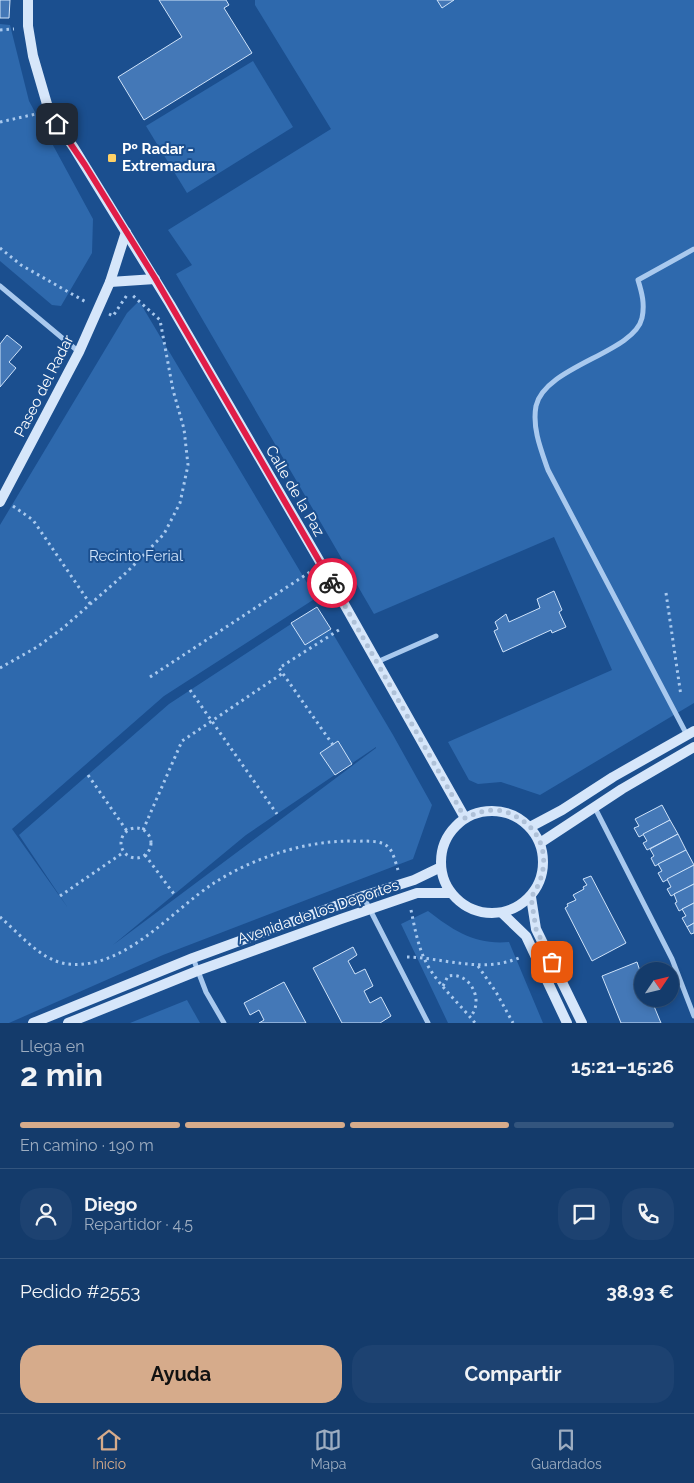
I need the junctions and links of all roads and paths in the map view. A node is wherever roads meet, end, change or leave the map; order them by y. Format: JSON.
{"nodes":[{"id":1,"x":28,"y":0,"type":"edge"},
{"id":2,"x":49,"y":111,"type":"junction"},
{"id":3,"x":0,"y":122,"type":"edge"},
{"id":4,"x":126,"y":232,"type":"junction"},
{"id":5,"x":0,"y":248,"type":"edge"},
{"id":6,"x":694,"y":249,"type":"edge"},
{"id":7,"x":155,"y":278,"type":"junction"},
{"id":8,"x":110,"y":282,"type":"junction"},
{"id":9,"x":0,"y":286,"type":"edge"},
{"id":10,"x":98,"y":308,"type":"junction"},
{"id":11,"x":79,"y":352,"type":"junction"},
{"id":12,"x":1,"y":500,"type":"edge"},
{"id":13,"x":321,"y":565,"type":"junction"},
{"id":14,"x":666,"y":593,"type":"dead end"},
{"id":15,"x":91,"y":605,"type":"junction"},
{"id":16,"x":353,"y":620,"type":"junction"},
{"id":17,"x":436,"y":636,"type":"dead end"},
{"id":18,"x":376,"y":662,"type":"junction"},
{"id":19,"x":0,"y":668,"type":"edge"},
{"id":20,"x":283,"y":674,"type":"junction"},
{"id":21,"x":150,"y":677,"type":"dead end"},
{"id":22,"x":190,"y":690,"type":"dead end"},
{"id":23,"x":681,"y":698,"type":"dead end"},
{"id":24,"x":212,"y":721,"type":"junction"},
{"id":25,"x":690,"y":734,"type":"edge"},
{"id":26,"x":333,"y":745,"type":"dead end"},
{"id":27,"x":694,"y":747,"type":"edge"},
{"id":28,"x":88,"y":774,"type":"dead end"},
{"id":29,"x":595,"y":808,"type":"junction"},
{"id":30,"x":277,"y":814,"type":"dead end"},
{"id":31,"x":465,"y":818,"type":"junction"},
{"id":32,"x":530,"y":827,"type":"junction"},
{"id":33,"x":143,"y":830,"type":"junction"},
{"id":34,"x":128,"y":831,"type":"junction"},
{"id":35,"x":540,"y":843,"type":"junction"},
{"id":36,"x":124,"y":852,"type":"junction"},
{"id":37,"x":145,"y":856,"type":"junction"},
{"id":38,"x":441,"y":866,"type":"junction"},
{"id":39,"x":404,"y":884,"type":"junction"},
{"id":40,"x":451,"y":893,"type":"junction"},
{"id":41,"x":174,"y":894,"type":"dead end"},
{"id":42,"x":60,"y":896,"type":"dead end"},
{"id":43,"x":363,"y":896,"type":"junction"},
{"id":44,"x":408,"y":896,"type":"junction"},
{"id":45,"x":531,"y":897,"type":"junction"},
{"id":46,"x":369,"y":909,"type":"junction"},
{"id":47,"x":502,"y":913,"type":"junction"},
{"id":48,"x":0,"y":917,"type":"edge"},
{"id":49,"x":533,"y":952,"type":"junction"},
{"id":50,"x":394,"y":957,"type":"junction"},
{"id":51,"x":424,"y":957,"type":"junction"},
{"id":52,"x":192,"y":958,"type":"junction"},
{"id":53,"x":477,"y":965,"type":"junction"},
{"id":54,"x":197,"y":971,"type":"junction"},
{"id":55,"x":442,"y":986,"type":"junction"},
{"id":56,"x":694,"y":1016,"type":"edge"},
{"id":57,"x":470,"y":1017,"type":"junction"},
{"id":58,"x":33,"y":1023,"type":"edge"},
{"id":59,"x":68,"y":1023,"type":"edge"},
{"id":60,"x":224,"y":1023,"type":"edge"},
{"id":61,"x":428,"y":1023,"type":"edge"},
{"id":62,"x":475,"y":1023,"type":"edge"},
{"id":63,"x":513,"y":1023,"type":"edge"},
{"id":64,"x":567,"y":1023,"type":"edge"},
{"id":65,"x":582,"y":1023,"type":"edge"}],
"edges":[{"from":1,"to":2,"type":"street"},
{"from":2,"to":3,"type":"path"},
{"from":2,"to":4,"type":"street"},
{"from":4,"to":7,"type":"street","name":"Calle de la Paz"},
{"from":4,"to":8,"type":"street","name":"Paseo del Radar"},
{"from":5,"to":10,"type":"path"},
{"from":6,"to":25,"type":"street"},
{"from":7,"to":8,"type":"street"},
{"from":7,"to":13,"type":"street","name":"Calle de la Paz"},
{"from":8,"to":10,"type":"street","name":"Paseo del Radar"},
{"from":9,"to":11,"type":"street"},
{"from":10,"to":11,"type":"street","name":"Paseo del Radar"},
{"from":10,"to":15,"type":"path"},
{"from":11,"to":12,"type":"street","name":"Paseo del Radar"},
{"from":12,"to":15,"type":"path"},
{"from":13,"to":16,"type":"street","name":"Calle de la Paz"},
{"from":13,"to":21,"type":"path"},
{"from":14,"to":23,"type":"path"},
{"from":15,"to":19,"type":"path"},
{"from":16,"to":18,"type":"street","name":"Calle de la Paz"},
{"from":16,"to":20,"type":"path"},
{"from":17,"to":18,"type":"street"},
{"from":18,"to":31,"type":"street","name":"Calle de la Paz"},
{"from":20,"to":24,"type":"path"},
{"from":20,"to":26,"type":"path"},
{"from":22,"to":24,"type":"path"},
{"from":24,"to":30,"type":"path"},
{"from":24,"to":33,"type":"path"},
{"from":25,"to":32,"type":"street"},
{"from":27,"to":29,"type":"street"},
{"from":28,"to":34,"type":"path"},
{"from":29,"to":35,"type":"street"},
{"from":29,"to":56,"type":"street"},
{"from":31,"to":32,"type":"street"},
{"from":31,"to":38,"type":"street"},
{"from":32,"to":35,"type":"street"},
{"from":33,"to":34,"type":"path"},
{"from":33,"to":37,"type":"path"},
{"from":34,"to":36,"type":"path"},
{"from":35,"to":45,"type":"street"},
{"from":36,"to":37,"type":"path"},
{"from":36,"to":42,"type":"path"},
{"from":37,"to":41,"type":"path"},
{"from":38,"to":39,"type":"street","name":"Avenida de los Deportes"},
{"from":38,"to":40,"type":"street"},
{"from":39,"to":43,"type":"street","name":"Avenida de los Deportes"},
{"from":39,"to":48,"type":"path"},
{"from":40,"to":44,"type":"street","name":"Avenida de los Deportes"},
{"from":40,"to":47,"type":"street"},
{"from":43,"to":46,"type":"street"},
{"from":43,"to":52,"type":"street","name":"Avenida de los Deportes"},
{"from":44,"to":46,"type":"street","name":"Avenida de los Deportes"},
{"from":44,"to":51,"type":"path"},
{"from":45,"to":47,"type":"street"},
{"from":45,"to":65,"type":"street"},
{"from":46,"to":50,"type":"street"},
{"from":46,"to":54,"type":"street","name":"Avenida de los Deportes"},
{"from":47,"to":49,"type":"street"},
{"from":49,"to":53,"type":"path"},
{"from":49,"to":64,"type":"street"},
{"from":50,"to":51,"type":"path"},
{"from":50,"to":61,"type":"street"},
{"from":51,"to":53,"type":"path"},
{"from":51,"to":55,"type":"path"},
{"from":52,"to":54,"type":"street"},
{"from":52,"to":58,"type":"street","name":"Avenida de los Deportes"},
{"from":53,"to":63,"type":"path"},
{"from":54,"to":59,"type":"street","name":"Avenida de los Deportes"},
{"from":54,"to":60,"type":"street"},
{"from":55,"to":57,"type":"path"},
{"from":55,"to":57,"type":"path"},
{"from":57,"to":62,"type":"path"}]}
